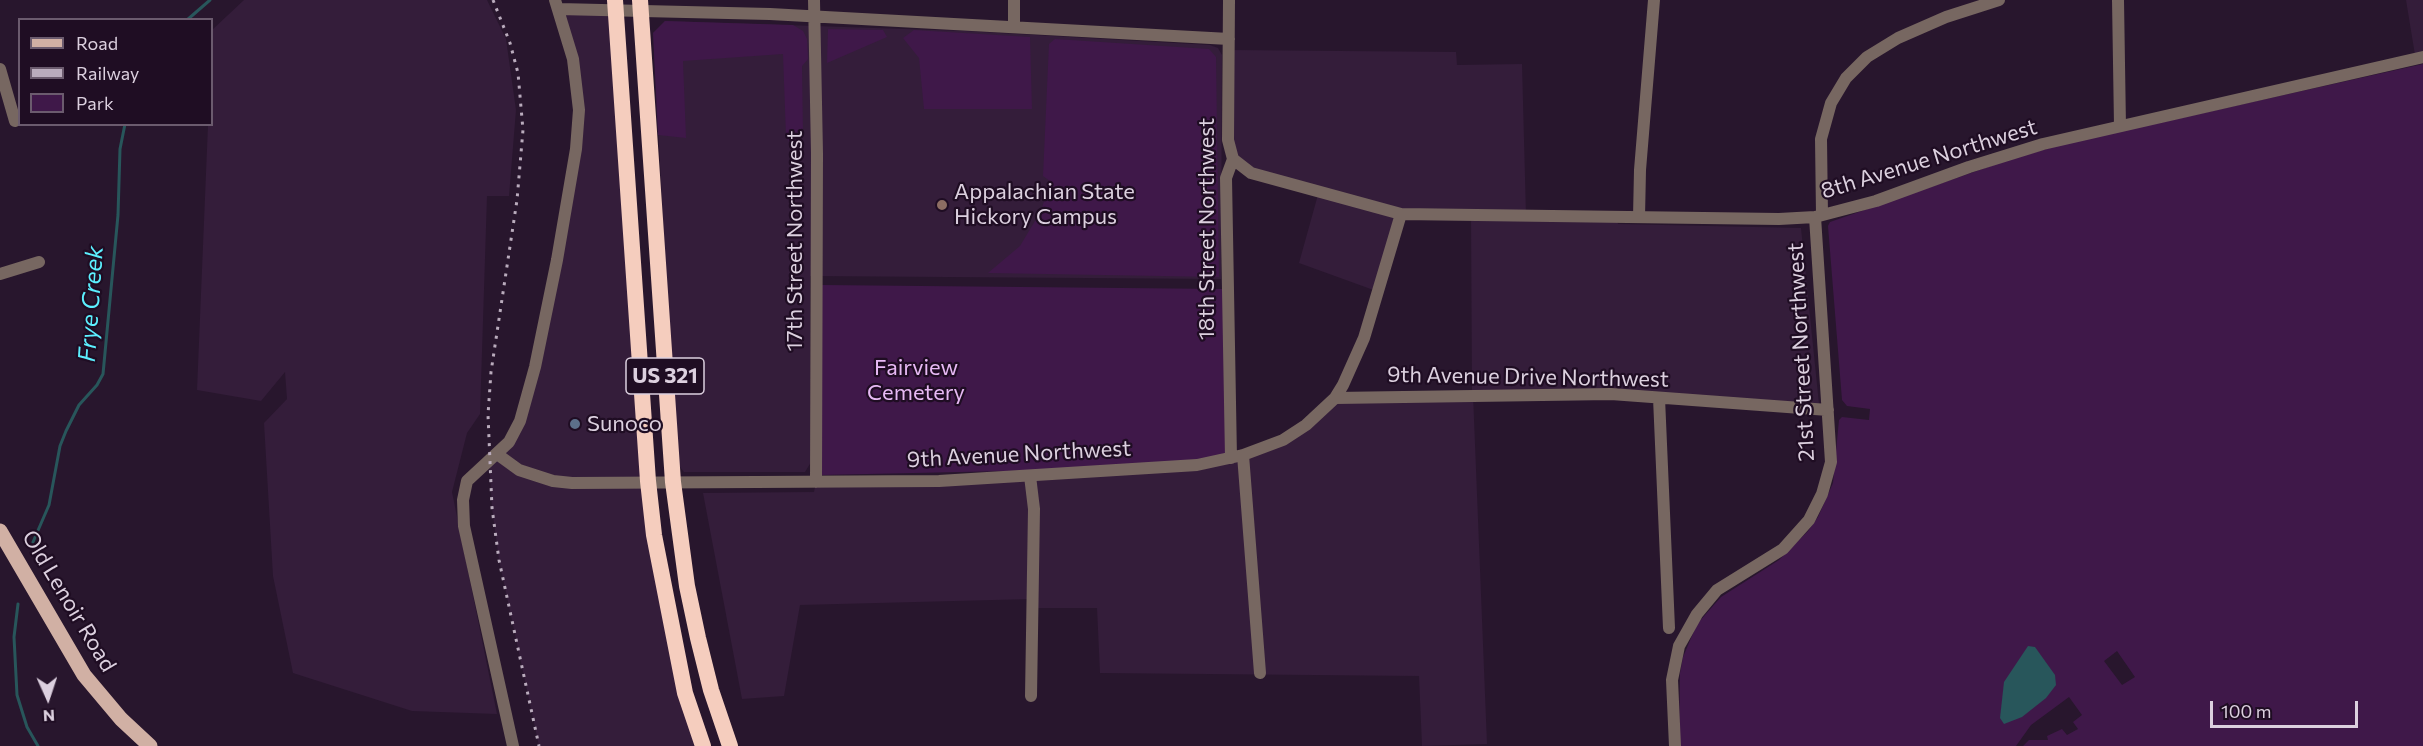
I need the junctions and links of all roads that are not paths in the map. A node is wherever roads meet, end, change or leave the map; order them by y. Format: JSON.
{"nodes":[{"id":1,"x":814,"y":0,"type":"edge"},
{"id":2,"x":1014,"y":0,"type":"edge"},
{"id":3,"x":1228,"y":0,"type":"edge"},
{"id":4,"x":1654,"y":0,"type":"edge"},
{"id":5,"x":1999,"y":0,"type":"edge"},
{"id":6,"x":2118,"y":0,"type":"edge"},
{"id":7,"x":557,"y":5,"type":"edge"},
{"id":8,"x":615,"y":5,"type":"edge"},
{"id":9,"x":640,"y":5,"type":"edge"},
{"id":10,"x":815,"y":17,"type":"junction"},
{"id":11,"x":1014,"y":27,"type":"junction"},
{"id":12,"x":1229,"y":39,"type":"junction"},
{"id":13,"x":2423,"y":57,"type":"edge"},
{"id":14,"x":0,"y":69,"type":"edge"},
{"id":15,"x":15,"y":121,"type":"dead end"},
{"id":16,"x":2120,"y":126,"type":"junction"},
{"id":17,"x":1233,"y":159,"type":"junction"},
{"id":18,"x":1401,"y":214,"type":"junction"},
{"id":19,"x":1818,"y":216,"type":"junction"},
{"id":20,"x":1639,"y":217,"type":"junction"},
{"id":21,"x":39,"y":262,"type":"dead end"},
{"id":22,"x":0,"y":274,"type":"edge"},
{"id":23,"x":1335,"y":398,"type":"junction"},
{"id":24,"x":1659,"y":398,"type":"junction"},
{"id":25,"x":1828,"y":410,"type":"junction"},
{"id":26,"x":497,"y":454,"type":"junction"},
{"id":27,"x":1237,"y":457,"type":"junction"},
{"id":28,"x":1030,"y":476,"type":"junction"},
{"id":29,"x":648,"y":481,"type":"junction"},
{"id":30,"x":673,"y":482,"type":"junction"},
{"id":31,"x":816,"y":482,"type":"junction"},
{"id":32,"x":0,"y":531,"type":"edge"},
{"id":33,"x":1669,"y":628,"type":"dead end"},
{"id":34,"x":1260,"y":673,"type":"dead end"},
{"id":35,"x":1031,"y":696,"type":"dead end"},
{"id":36,"x":150,"y":746,"type":"edge"},
{"id":37,"x":513,"y":746,"type":"edge"},
{"id":38,"x":703,"y":746,"type":"edge"},
{"id":39,"x":730,"y":746,"type":"edge"},
{"id":40,"x":1675,"y":746,"type":"edge"}],
"edges":[{"from":1,"to":10,"type":"street","name":"17th Street Northwest"},
{"from":2,"to":11,"type":"street"},
{"from":3,"to":12,"type":"street","name":"18th Street Northwest"},
{"from":4,"to":20,"type":"street"},
{"from":5,"to":19,"type":"street","name":"21st Street Northwest"},
{"from":6,"to":16,"type":"street"},
{"from":7,"to":8,"type":"street"},
{"from":7,"to":26,"type":"street"},
{"from":8,"to":9,"type":"street"},
{"from":8,"to":29,"type":"highway","number":"US 321"},
{"from":9,"to":10,"type":"street"},
{"from":9,"to":30,"type":"highway","number":"US 321"},
{"from":10,"to":11,"type":"street"},
{"from":10,"to":31,"type":"street","name":"17th Street Northwest"},
{"from":11,"to":12,"type":"street"},
{"from":12,"to":17,"type":"street","name":"18th Street Northwest"},
{"from":13,"to":16,"type":"street","name":"8th Avenue Northwest"},
{"from":14,"to":15,"type":"street"},
{"from":16,"to":19,"type":"street","name":"8th Avenue Northwest"},
{"from":17,"to":18,"type":"street","name":"8th Avenue Northwest"},
{"from":17,"to":27,"type":"street","name":"18th Street Northwest"},
{"from":18,"to":20,"type":"street","name":"8th Avenue Northwest"},
{"from":18,"to":23,"type":"street","name":"9th Avenue Northwest"},
{"from":19,"to":20,"type":"street","name":"8th Avenue Northwest"},
{"from":19,"to":25,"type":"street","name":"21st Street Northwest"},
{"from":21,"to":22,"type":"street"},
{"from":23,"to":24,"type":"street","name":"9th Avenue Drive Northwest"},
{"from":23,"to":27,"type":"street","name":"9th Avenue Northwest"},
{"from":24,"to":25,"type":"street","name":"9th Avenue Drive Northwest"},
{"from":24,"to":33,"type":"street"},
{"from":25,"to":40,"type":"street","name":"21st Street Northwest"},
{"from":26,"to":29,"type":"street","name":"9th Avenue Northwest"},
{"from":26,"to":37,"type":"street"},
{"from":27,"to":28,"type":"street","name":"9th Avenue Northwest"},
{"from":27,"to":34,"type":"street","name":"18th Street Northwest"},
{"from":28,"to":31,"type":"street","name":"9th Avenue Northwest"},
{"from":28,"to":35,"type":"street"},
{"from":29,"to":30,"type":"street","name":"9th Avenue Northwest"},
{"from":29,"to":38,"type":"highway","number":"US 321"},
{"from":30,"to":31,"type":"street","name":"9th Avenue Northwest"},
{"from":30,"to":39,"type":"highway","number":"US 321"},
{"from":32,"to":36,"type":"main road","name":"Old Lenoir Road"}]}
